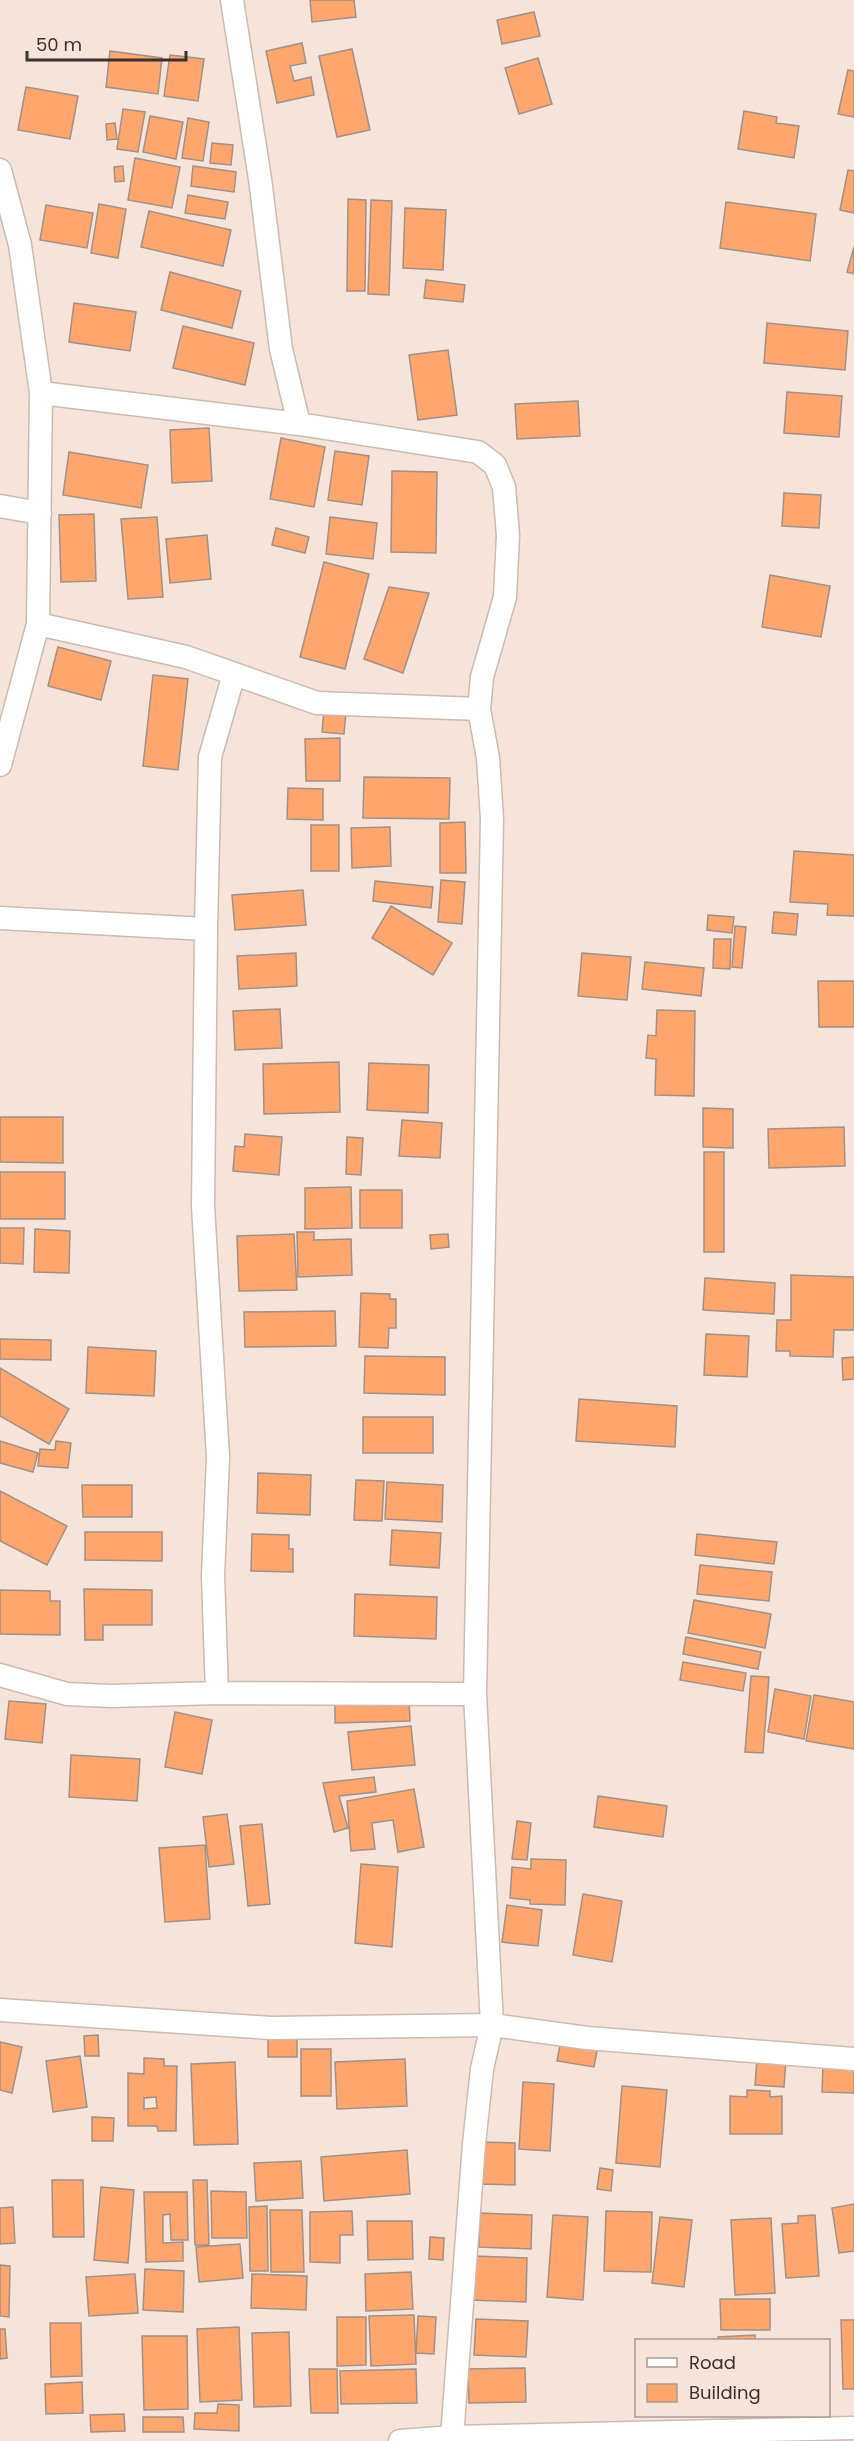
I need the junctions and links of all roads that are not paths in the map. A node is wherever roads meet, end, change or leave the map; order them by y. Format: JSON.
{"nodes":[{"id":1,"x":232,"y":0,"type":"edge"},
{"id":2,"x":0,"y":170,"type":"edge"},
{"id":3,"x":41,"y":393,"type":"junction"},
{"id":4,"x":299,"y":424,"type":"junction"},
{"id":5,"x":0,"y":506,"type":"edge"},
{"id":6,"x":40,"y":513,"type":"junction"},
{"id":7,"x":38,"y":624,"type":"junction"},
{"id":8,"x":234,"y":674,"type":"junction"},
{"id":9,"x":479,"y":709,"type":"junction"},
{"id":10,"x":0,"y":765,"type":"edge"},
{"id":11,"x":0,"y":918,"type":"edge"},
{"id":12,"x":206,"y":929,"type":"junction"},
{"id":13,"x":0,"y":1675,"type":"edge"},
{"id":14,"x":217,"y":1694,"type":"junction"},
{"id":15,"x":475,"y":1694,"type":"junction"},
{"id":16,"x":0,"y":2010,"type":"edge"},
{"id":17,"x":492,"y":2025,"type":"junction"},
{"id":18,"x":854,"y":2059,"type":"edge"},
{"id":19,"x":854,"y":2428,"type":"edge"},
{"id":20,"x":765,"y":2435,"type":"edge"},
{"id":21,"x":452,"y":2437,"type":"junction"},
{"id":22,"x":400,"y":2441,"type":"edge"}],
"edges":[{"from":1,"to":4,"type":"street"},
{"from":2,"to":3,"type":"street"},
{"from":3,"to":4,"type":"street"},
{"from":3,"to":6,"type":"street"},
{"from":4,"to":9,"type":"street"},
{"from":5,"to":6,"type":"street"},
{"from":6,"to":7,"type":"street"},
{"from":7,"to":8,"type":"street"},
{"from":7,"to":10,"type":"street"},
{"from":8,"to":9,"type":"street"},
{"from":8,"to":12,"type":"street"},
{"from":9,"to":15,"type":"street"},
{"from":11,"to":12,"type":"street"},
{"from":12,"to":14,"type":"street"},
{"from":13,"to":14,"type":"street"},
{"from":14,"to":15,"type":"street"},
{"from":15,"to":17,"type":"street"},
{"from":16,"to":17,"type":"street"},
{"from":17,"to":18,"type":"street"},
{"from":17,"to":21,"type":"street"},
{"from":19,"to":20,"type":"street"},
{"from":20,"to":21,"type":"street"},
{"from":21,"to":22,"type":"street"}]}
